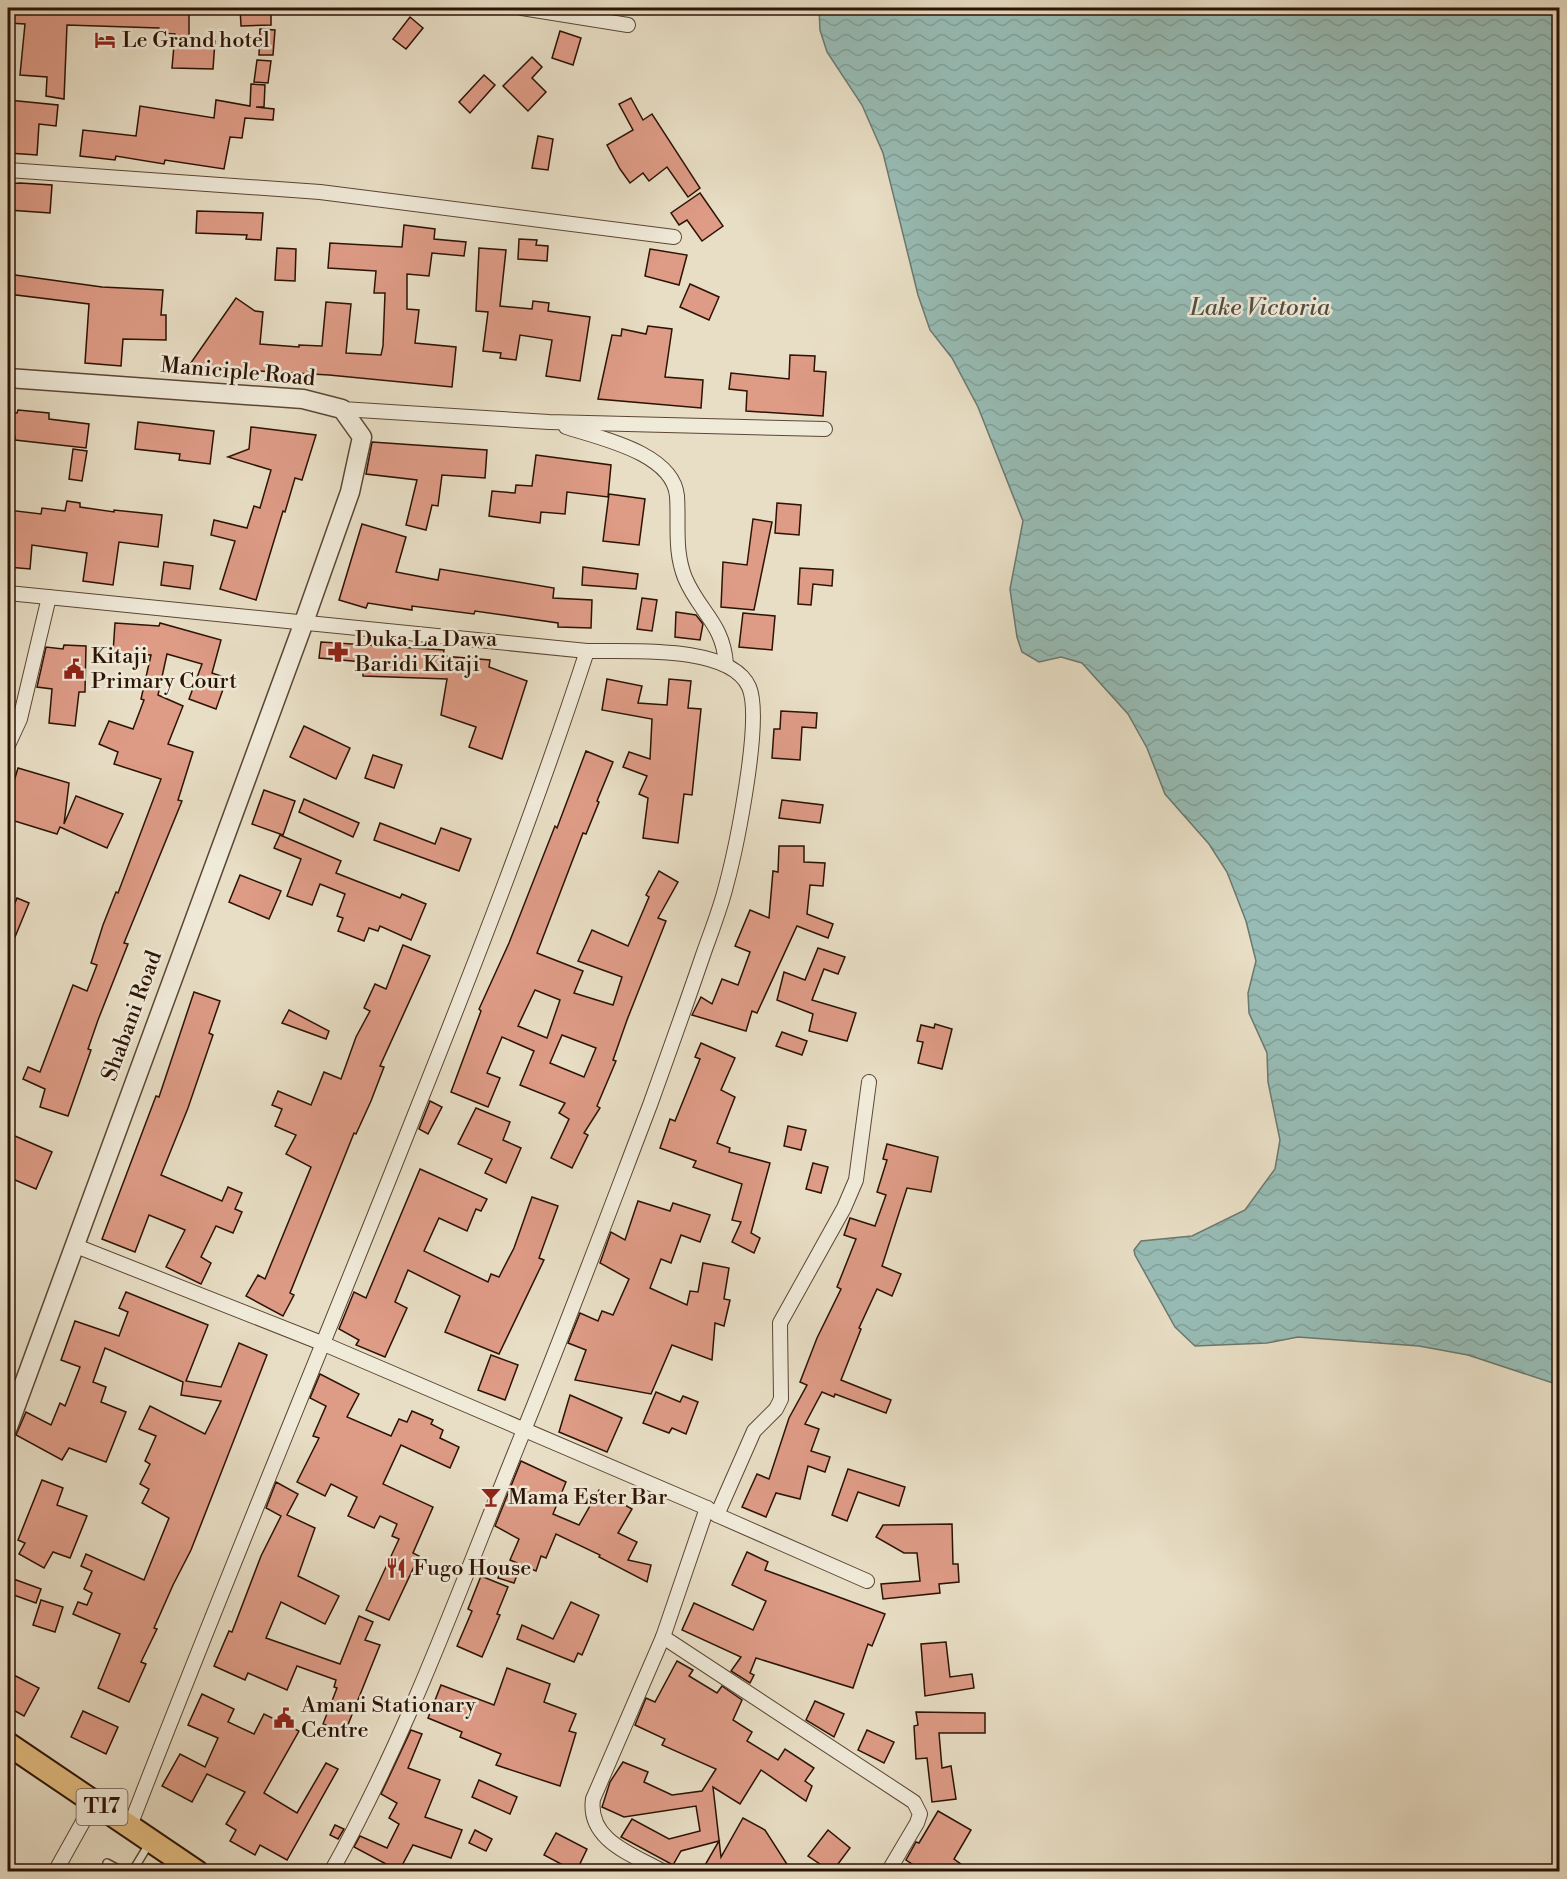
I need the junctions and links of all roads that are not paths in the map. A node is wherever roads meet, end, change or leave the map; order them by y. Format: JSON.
{"nodes":[{"id":1,"x":522,"y":8,"type":"edge"},
{"id":2,"x":628,"y":25,"type":"dead end"},
{"id":3,"x":8,"y":170,"type":"edge"},
{"id":4,"x":674,"y":237,"type":"dead end"},
{"id":5,"x":8,"y":378,"type":"edge"},
{"id":6,"x":342,"y":409,"type":"junction"},
{"id":7,"x":549,"y":422,"type":"junction"},
{"id":8,"x":825,"y":429,"type":"dead end"},
{"id":9,"x":8,"y":593,"type":"edge"},
{"id":10,"x":50,"y":597,"type":"junction"},
{"id":11,"x":304,"y":622,"type":"junction"},
{"id":12,"x":587,"y":651,"type":"junction"},
{"id":13,"x":726,"y":664,"type":"junction"},
{"id":14,"x":8,"y":745,"type":"edge"},
{"id":15,"x":869,"y":1082,"type":"dead end"},
{"id":16,"x":76,"y":1246,"type":"junction"},
{"id":17,"x":324,"y":1344,"type":"junction"},
{"id":18,"x":8,"y":1427,"type":"edge"},
{"id":19,"x":524,"y":1432,"type":"junction"},
{"id":20,"x":712,"y":1511,"type":"junction"},
{"id":21,"x":867,"y":1581,"type":"dead end"},
{"id":22,"x":663,"y":1637,"type":"junction"},
{"id":23,"x":8,"y":1744,"type":"edge"},
{"id":24,"x":93,"y":1802,"type":"junction"},
{"id":25,"x":130,"y":1826,"type":"junction"},
{"id":26,"x":152,"y":1839,"type":"junction"},
{"id":27,"x":107,"y":1863,"type":"dead end"},
{"id":28,"x":55,"y":1872,"type":"edge"},
{"id":29,"x":124,"y":1872,"type":"edge"},
{"id":30,"x":132,"y":1872,"type":"edge"},
{"id":31,"x":196,"y":1872,"type":"edge"},
{"id":32,"x":331,"y":1872,"type":"edge"},
{"id":33,"x":664,"y":1872,"type":"edge"},
{"id":34,"x":888,"y":1872,"type":"edge"}],
"edges":[{"from":1,"to":2,"type":"street"},
{"from":3,"to":4,"type":"street"},
{"from":5,"to":6,"type":"street","name":"Maniciple Road"},
{"from":6,"to":7,"type":"street"},
{"from":6,"to":11,"type":"street","name":"Maniciple Road"},
{"from":7,"to":8,"type":"street"},
{"from":7,"to":13,"type":"street"},
{"from":9,"to":10,"type":"street"},
{"from":10,"to":11,"type":"street"},
{"from":10,"to":14,"type":"street"},
{"from":11,"to":12,"type":"street"},
{"from":11,"to":16,"type":"street","name":"Shabani Road"},
{"from":12,"to":13,"type":"street"},
{"from":12,"to":17,"type":"street"},
{"from":13,"to":19,"type":"street"},
{"from":15,"to":20,"type":"street"},
{"from":16,"to":17,"type":"street"},
{"from":16,"to":18,"type":"street","name":"Shabani Road"},
{"from":17,"to":19,"type":"street"},
{"from":17,"to":25,"type":"street"},
{"from":19,"to":20,"type":"street"},
{"from":19,"to":32,"type":"street"},
{"from":20,"to":21,"type":"street"},
{"from":20,"to":22,"type":"street"},
{"from":22,"to":33,"type":"street"},
{"from":22,"to":34,"type":"street"},
{"from":23,"to":24,"type":"main road","number":"T17"},
{"from":24,"to":25,"type":"main road","number":"T17"},
{"from":24,"to":28,"type":"street"},
{"from":25,"to":26,"type":"main road","number":"T17"},
{"from":26,"to":30,"type":"lane"},
{"from":26,"to":31,"type":"main road","number":"T17"},
{"from":27,"to":29,"type":"lane"}]}
